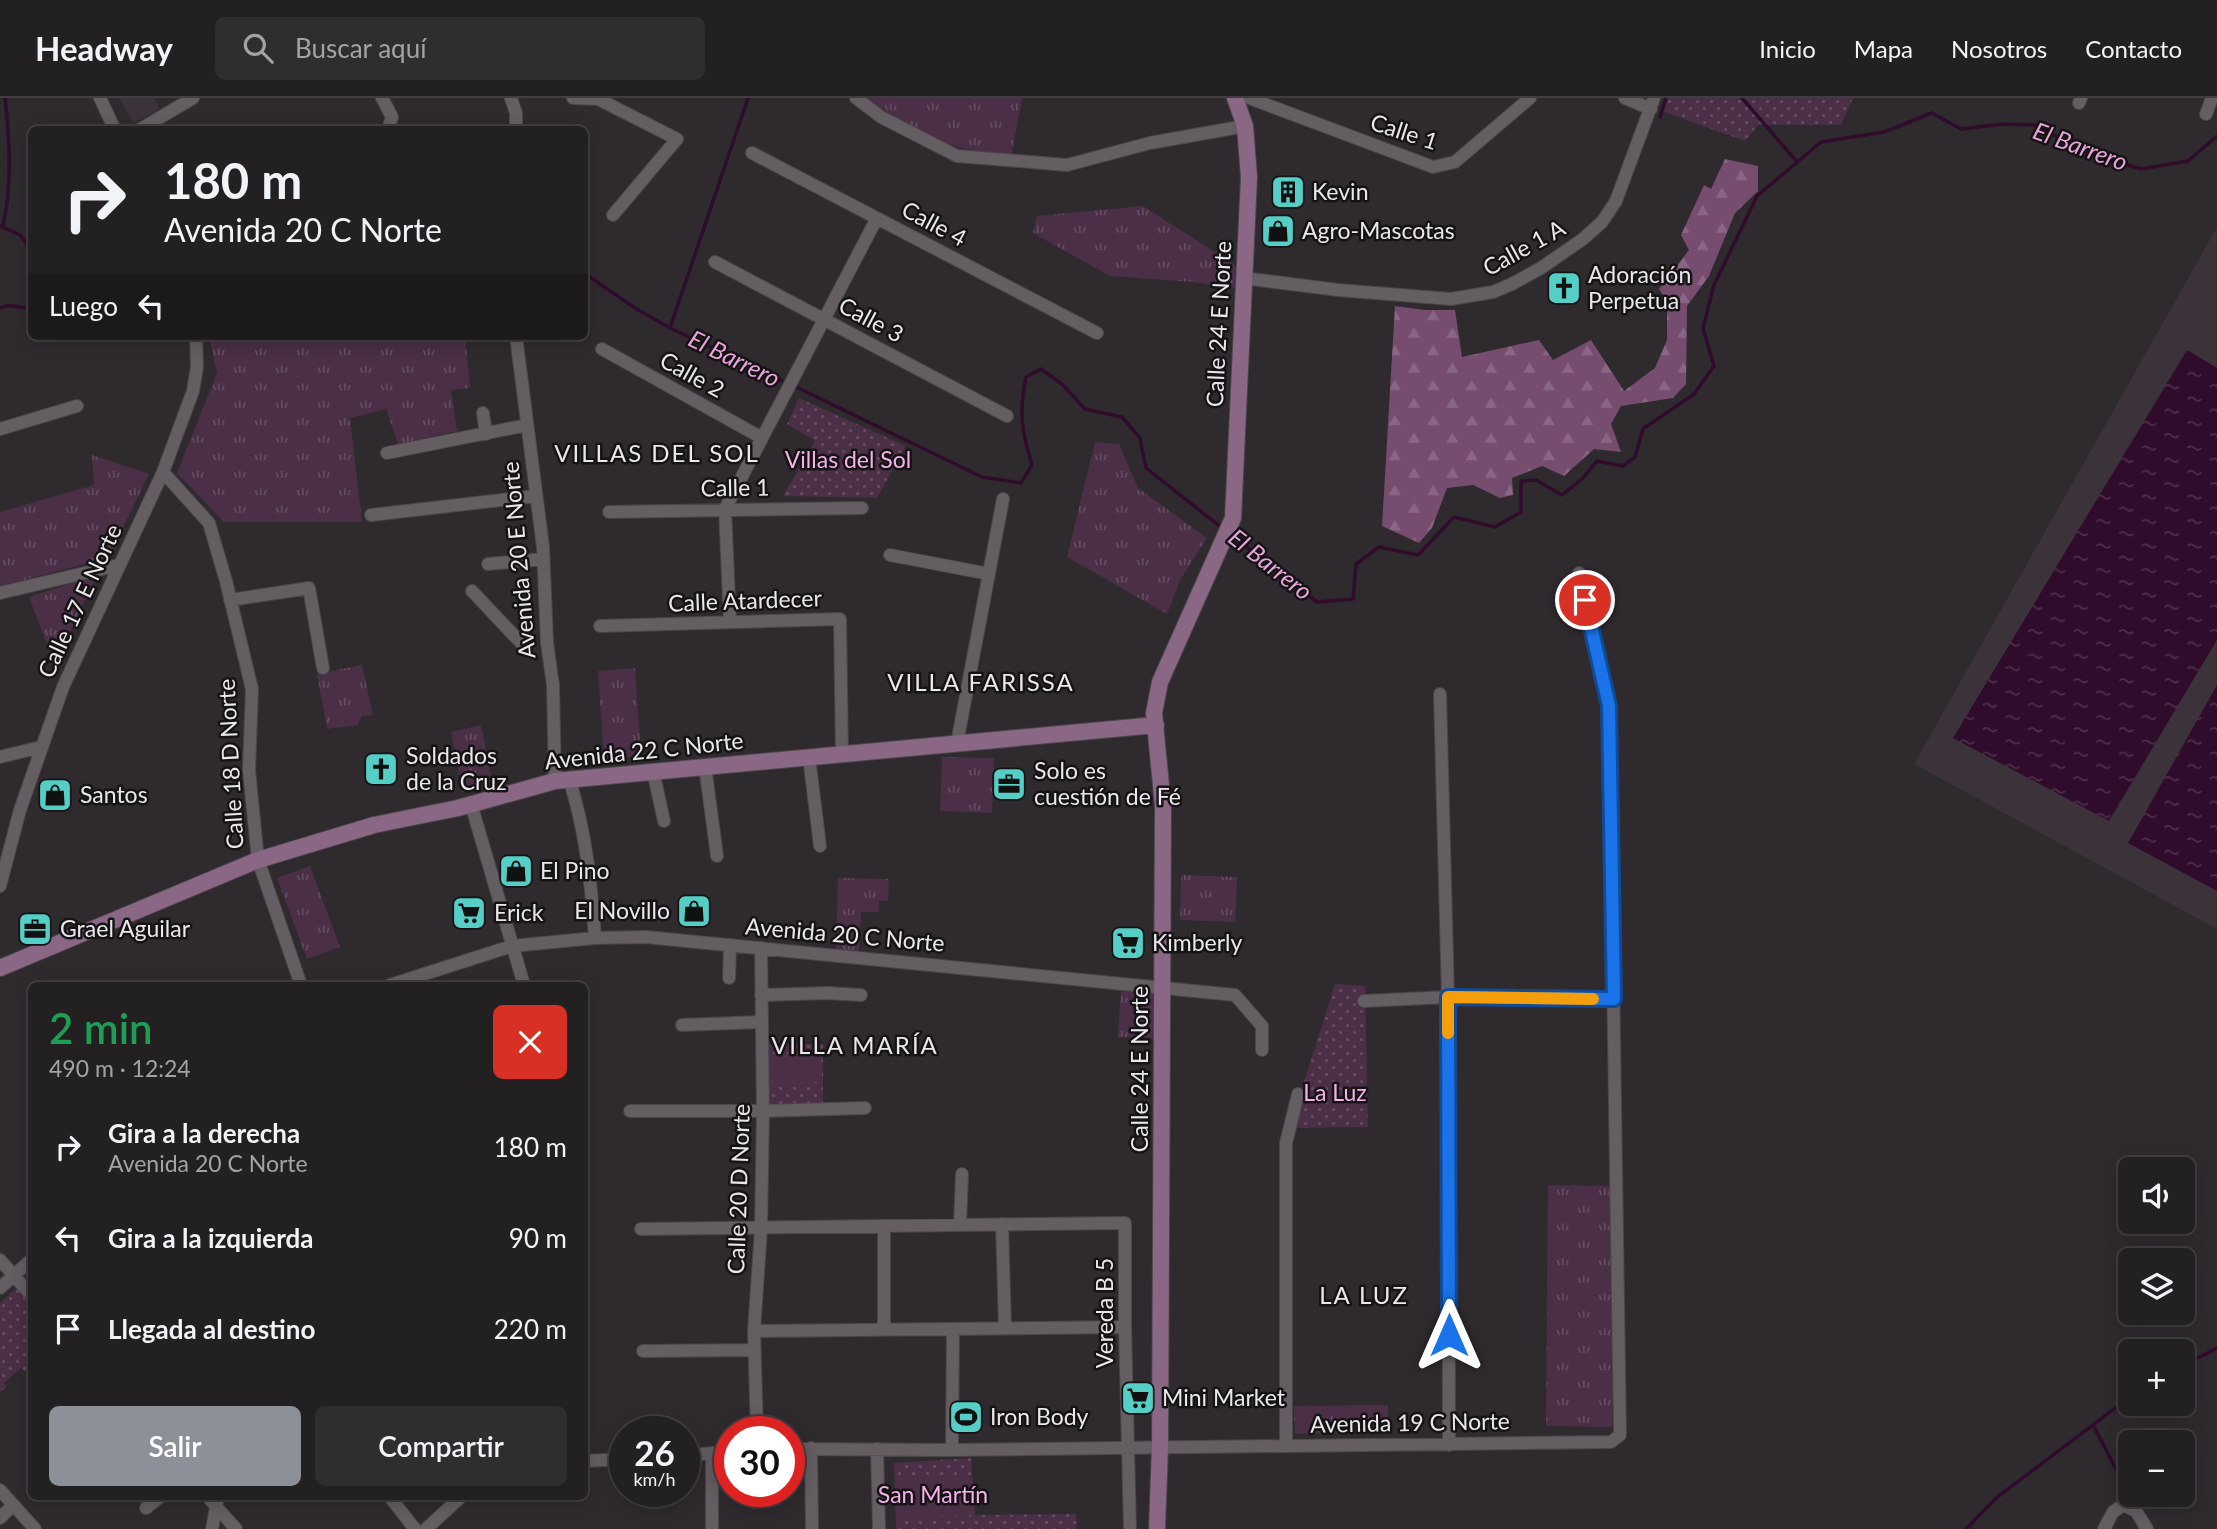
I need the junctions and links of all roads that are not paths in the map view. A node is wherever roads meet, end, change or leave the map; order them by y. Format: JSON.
{"nodes":[{"id":1,"x":100,"y":98,"type":"edge"},
{"id":2,"x":193,"y":98,"type":"edge"},
{"id":3,"x":382,"y":98,"type":"edge"},
{"id":4,"x":511,"y":98,"type":"edge"},
{"id":5,"x":573,"y":98,"type":"edge"},
{"id":6,"x":856,"y":98,"type":"edge"},
{"id":7,"x":1530,"y":98,"type":"edge"},
{"id":8,"x":1625,"y":98,"type":"edge"},
{"id":9,"x":2212,"y":98,"type":"edge"},
{"id":10,"x":1241,"y":100,"type":"edge"},
{"id":11,"x":1652,"y":103,"type":"edge"},
{"id":12,"x":2206,"y":114,"type":"dead end"},
{"id":13,"x":113,"y":126,"type":"edge"},
{"id":14,"x":146,"y":126,"type":"edge"},
{"id":15,"x":389,"y":126,"type":"edge"},
{"id":16,"x":516,"y":126,"type":"edge"},
{"id":17,"x":1245,"y":126,"type":"junction"},
{"id":18,"x":752,"y":153,"type":"dead end"},
{"id":19,"x":613,"y":215,"type":"dead end"},
{"id":20,"x":877,"y":218,"type":"junction"},
{"id":21,"x":715,"y":262,"type":"dead end"},
{"id":22,"x":1243,"y":278,"type":"junction"},
{"id":23,"x":825,"y":319,"type":"junction"},
{"id":24,"x":1097,"y":333,"type":"dead end"},
{"id":25,"x":196,"y":340,"type":"edge"},
{"id":26,"x":516,"y":340,"type":"edge"},
{"id":27,"x":602,"y":349,"type":"dead end"},
{"id":28,"x":77,"y":406,"type":"dead end"},
{"id":29,"x":483,"y":413,"type":"dead end"},
{"id":30,"x":1007,"y":416,"type":"dead end"},
{"id":31,"x":527,"y":425,"type":"junction"},
{"id":32,"x":0,"y":429,"type":"edge"},
{"id":33,"x":486,"y":434,"type":"junction"},
{"id":34,"x":762,"y":438,"type":"junction"},
{"id":35,"x":387,"y":453,"type":"dead end"},
{"id":36,"x":163,"y":472,"type":"junction"},
{"id":37,"x":536,"y":496,"type":"junction"},
{"id":38,"x":1003,"y":499,"type":"dead end"},
{"id":39,"x":862,"y":508,"type":"dead end"},
{"id":40,"x":724,"y":509,"type":"junction"},
{"id":41,"x":609,"y":512,"type":"dead end"},
{"id":42,"x":371,"y":515,"type":"dead end"},
{"id":43,"x":890,"y":555,"type":"dead end"},
{"id":44,"x":543,"y":559,"type":"junction"},
{"id":45,"x":488,"y":564,"type":"dead end"},
{"id":46,"x":119,"y":565,"type":"junction"},
{"id":47,"x":1579,"y":573,"type":"dead end"},
{"id":48,"x":989,"y":574,"type":"junction"},
{"id":49,"x":472,"y":591,"type":"dead end"},
{"id":50,"x":0,"y":593,"type":"edge"},
{"id":51,"x":230,"y":600,"type":"junction"},
{"id":52,"x":730,"y":622,"type":"junction"},
{"id":53,"x":600,"y":626,"type":"dead end"},
{"id":54,"x":524,"y":646,"type":"dead end"},
{"id":55,"x":323,"y":668,"type":"dead end"},
{"id":56,"x":1440,"y":694,"type":"dead end"},
{"id":57,"x":1156,"y":725,"type":"junction"},
{"id":58,"x":957,"y":743,"type":"junction"},
{"id":59,"x":41,"y":747,"type":"junction"},
{"id":60,"x":842,"y":754,"type":"junction"},
{"id":61,"x":0,"y":757,"type":"edge"},
{"id":62,"x":809,"y":757,"type":"junction"},
{"id":63,"x":705,"y":766,"type":"junction"},
{"id":64,"x":653,"y":771,"type":"junction"},
{"id":65,"x":562,"y":780,"type":"junction"},
{"id":66,"x":471,"y":804,"type":"junction"},
{"id":67,"x":664,"y":821,"type":"dead end"},
{"id":68,"x":820,"y":846,"type":"dead end"},
{"id":69,"x":718,"y":856,"type":"dead end"},
{"id":70,"x":258,"y":860,"type":"junction"},
{"id":71,"x":0,"y":886,"type":"edge"},
{"id":72,"x":594,"y":938,"type":"junction"},
{"id":73,"x":730,"y":945,"type":"junction"},
{"id":74,"x":512,"y":946,"type":"junction"},
{"id":75,"x":761,"y":948,"type":"junction"},
{"id":76,"x":0,"y":968,"type":"edge"},
{"id":77,"x":729,"y":978,"type":"dead end"},
{"id":78,"x":300,"y":982,"type":"edge"},
{"id":79,"x":399,"y":982,"type":"edge"},
{"id":80,"x":523,"y":982,"type":"edge"},
{"id":81,"x":1163,"y":987,"type":"junction"},
{"id":82,"x":761,"y":995,"type":"junction"},
{"id":83,"x":861,"y":996,"type":"dead end"},
{"id":84,"x":1448,"y":997,"type":"junction"},
{"id":85,"x":1614,"y":999,"type":"junction"},
{"id":86,"x":1364,"y":1001,"type":"dead end"},
{"id":87,"x":761,"y":1022,"type":"junction"},
{"id":88,"x":682,"y":1025,"type":"dead end"},
{"id":89,"x":1262,"y":1050,"type":"dead end"},
{"id":90,"x":1298,"y":1094,"type":"dead end"},
{"id":91,"x":865,"y":1108,"type":"dead end"},
{"id":92,"x":630,"y":1111,"type":"dead end"},
{"id":93,"x":763,"y":1111,"type":"junction"},
{"id":94,"x":962,"y":1174,"type":"dead end"},
{"id":95,"x":1002,"y":1224,"type":"junction"},
{"id":96,"x":960,"y":1225,"type":"junction"},
{"id":97,"x":884,"y":1227,"type":"junction"},
{"id":98,"x":641,"y":1229,"type":"dead end"},
{"id":99,"x":761,"y":1229,"type":"junction"},
{"id":100,"x":0,"y":1260,"type":"edge"},
{"id":101,"x":28,"y":1262,"type":"edge"},
{"id":102,"x":13,"y":1275,"type":"junction"},
{"id":103,"x":0,"y":1288,"type":"edge"},
{"id":104,"x":28,"y":1292,"type":"edge"},
{"id":105,"x":1005,"y":1327,"type":"junction"},
{"id":106,"x":1125,"y":1327,"type":"junction"},
{"id":107,"x":953,"y":1329,"type":"junction"},
{"id":108,"x":884,"y":1330,"type":"junction"},
{"id":109,"x":754,"y":1331,"type":"junction"},
{"id":110,"x":754,"y":1350,"type":"junction"},
{"id":111,"x":643,"y":1351,"type":"dead end"},
{"id":112,"x":756,"y":1416,"type":"edge"},
{"id":113,"x":1449,"y":1445,"type":"junction"},
{"id":114,"x":1286,"y":1446,"type":"junction"},
{"id":115,"x":1127,"y":1447,"type":"junction"},
{"id":116,"x":1160,"y":1447,"type":"junction"},
{"id":117,"x":805,"y":1448,"type":"edge"},
{"id":118,"x":811,"y":1448,"type":"junction"},
{"id":119,"x":877,"y":1449,"type":"junction"},
{"id":120,"x":952,"y":1450,"type":"junction"},
{"id":121,"x":712,"y":1453,"type":"joint"},
{"id":122,"x":700,"y":1454,"type":"edge"},
{"id":123,"x":609,"y":1460,"type":"edge"},
{"id":124,"x":588,"y":1461,"type":"edge"},
{"id":125,"x":0,"y":1490,"type":"edge"},
{"id":126,"x":156,"y":1500,"type":"edge"},
{"id":127,"x":392,"y":1500,"type":"edge"},
{"id":128,"x":458,"y":1500,"type":"edge"},
{"id":129,"x":217,"y":1502,"type":"edge"},
{"id":130,"x":13,"y":1505,"type":"junction"},
{"id":131,"x":146,"y":1508,"type":"dead end"},
{"id":132,"x":0,"y":1518,"type":"edge"},
{"id":133,"x":35,"y":1529,"type":"edge"},
{"id":134,"x":212,"y":1529,"type":"edge"},
{"id":135,"x":236,"y":1529,"type":"edge"},
{"id":136,"x":415,"y":1529,"type":"edge"},
{"id":137,"x":426,"y":1529,"type":"edge"},
{"id":138,"x":712,"y":1529,"type":"edge"},
{"id":139,"x":812,"y":1529,"type":"edge"},
{"id":140,"x":879,"y":1529,"type":"edge"},
{"id":141,"x":1130,"y":1529,"type":"edge"},
{"id":142,"x":1157,"y":1529,"type":"edge"},
{"id":143,"x":2104,"y":1529,"type":"edge"},
{"id":144,"x":2147,"y":1529,"type":"edge"}],
"edges":[{"from":1,"to":13,"type":"street"},
{"from":2,"to":14,"type":"street"},
{"from":3,"to":15,"type":"street"},
{"from":4,"to":16,"type":"street"},
{"from":5,"to":19,"type":"street"},
{"from":6,"to":17,"type":"street"},
{"from":7,"to":10,"type":"street","name":"Calle 1"},
{"from":8,"to":11,"type":"street"},
{"from":9,"to":12,"type":"street"},
{"from":10,"to":17,"type":"main road","name":"Calle 24 E Norte"},
{"from":11,"to":22,"type":"street","name":"Calle 1 A"},
{"from":17,"to":22,"type":"main road","name":"Calle 24 E Norte"},
{"from":18,"to":20,"type":"street","name":"Calle 4"},
{"from":20,"to":23,"type":"street"},
{"from":20,"to":24,"type":"street","name":"Calle 4"},
{"from":21,"to":23,"type":"street","name":"Calle 3"},
{"from":22,"to":57,"type":"main road","name":"Calle 24 E Norte"},
{"from":23,"to":30,"type":"street","name":"Calle 3"},
{"from":23,"to":34,"type":"street"},
{"from":25,"to":36,"type":"street","name":"Calle 17 E Norte"},
{"from":26,"to":31,"type":"street","name":"Avenida 20 E Norte"},
{"from":27,"to":34,"type":"street","name":"Calle 2"},
{"from":28,"to":32,"type":"street"},
{"from":29,"to":33,"type":"street"},
{"from":31,"to":33,"type":"street"},
{"from":31,"to":37,"type":"street","name":"Avenida 20 E Norte"},
{"from":33,"to":35,"type":"street"},
{"from":34,"to":40,"type":"street"},
{"from":36,"to":46,"type":"street","name":"Calle 17 E Norte"},
{"from":36,"to":51,"type":"street","name":"Calle 18 D Norte"},
{"from":37,"to":42,"type":"street"},
{"from":37,"to":44,"type":"street","name":"Avenida 20 E Norte"},
{"from":38,"to":48,"type":"street"},
{"from":39,"to":40,"type":"street","name":"Calle 1"},
{"from":40,"to":41,"type":"street","name":"Calle 1"},
{"from":40,"to":52,"type":"street"},
{"from":43,"to":48,"type":"street"},
{"from":44,"to":45,"type":"street"},
{"from":44,"to":65,"type":"street","name":"Avenida 20 E Norte"},
{"from":46,"to":50,"type":"street"},
{"from":46,"to":59,"type":"street","name":"Calle 17 E Norte"},
{"from":47,"to":85,"type":"street"},
{"from":48,"to":58,"type":"street"},
{"from":49,"to":54,"type":"street"},
{"from":51,"to":55,"type":"street"},
{"from":51,"to":70,"type":"street","name":"Calle 18 D Norte"},
{"from":52,"to":53,"type":"street","name":"Calle Atardecer"},
{"from":52,"to":60,"type":"street","name":"Calle Atardecer"},
{"from":56,"to":84,"type":"street"},
{"from":57,"to":58,"type":"main road","name":"Avenida 22 C Norte"},
{"from":57,"to":81,"type":"main road","name":"Calle 24 E Norte"},
{"from":58,"to":60,"type":"main road","name":"Avenida 22 C Norte"},
{"from":59,"to":61,"type":"street"},
{"from":59,"to":71,"type":"street","name":"Calle 17 E Norte"},
{"from":60,"to":62,"type":"main road","name":"Avenida 22 C Norte"},
{"from":62,"to":63,"type":"main road","name":"Avenida 22 C Norte"},
{"from":62,"to":68,"type":"street"},
{"from":63,"to":64,"type":"main road","name":"Avenida 22 C Norte"},
{"from":63,"to":69,"type":"street"},
{"from":64,"to":65,"type":"main road","name":"Avenida 22 C Norte"},
{"from":64,"to":67,"type":"street"},
{"from":65,"to":66,"type":"main road","name":"Avenida 22 C Norte"},
{"from":65,"to":72,"type":"street","name":"Avenida 20 E Norte"},
{"from":66,"to":70,"type":"main road","name":"Avenida 22 C Norte"},
{"from":66,"to":74,"type":"street"},
{"from":70,"to":76,"type":"main road","name":"Avenida 22 C Norte"},
{"from":70,"to":78,"type":"street","name":"Calle 18 D Norte"},
{"from":72,"to":73,"type":"street","name":"Avenida 20 C Norte"},
{"from":72,"to":74,"type":"street","name":"Avenida 20 C Norte"},
{"from":73,"to":75,"type":"street","name":"Avenida 20 C Norte"},
{"from":73,"to":77,"type":"street"},
{"from":74,"to":79,"type":"street","name":"Avenida 20 C Norte"},
{"from":74,"to":80,"type":"street"},
{"from":75,"to":81,"type":"street","name":"Avenida 20 C Norte"},
{"from":75,"to":82,"type":"street","name":"Calle 20 D Norte"},
{"from":81,"to":89,"type":"street","name":"Avenida 20 C Norte"},
{"from":81,"to":116,"type":"main road","name":"Calle 24 E Norte"},
{"from":82,"to":83,"type":"street"},
{"from":82,"to":87,"type":"street","name":"Calle 20 D Norte"},
{"from":84,"to":85,"type":"street"},
{"from":84,"to":86,"type":"street"},
{"from":84,"to":113,"type":"street"},
{"from":85,"to":113,"type":"street","name":"Avenida 19 C Norte"},
{"from":87,"to":88,"type":"street"},
{"from":87,"to":93,"type":"street","name":"Calle 20 D Norte"},
{"from":90,"to":114,"type":"street"},
{"from":91,"to":93,"type":"street"},
{"from":92,"to":93,"type":"street"},
{"from":93,"to":99,"type":"street","name":"Calle 20 D Norte"},
{"from":94,"to":96,"type":"street"},
{"from":95,"to":96,"type":"street"},
{"from":95,"to":105,"type":"street"},
{"from":95,"to":106,"type":"street","name":"Vereda B 5"},
{"from":96,"to":97,"type":"street"},
{"from":97,"to":99,"type":"street"},
{"from":97,"to":108,"type":"street"},
{"from":98,"to":99,"type":"street"},
{"from":99,"to":109,"type":"street","name":"Calle 20 D Norte"},
{"from":100,"to":102,"type":"street"},
{"from":101,"to":102,"type":"street"},
{"from":102,"to":103,"type":"street"},
{"from":102,"to":104,"type":"street"},
{"from":105,"to":106,"type":"street"},
{"from":105,"to":107,"type":"street"},
{"from":106,"to":115,"type":"street","name":"Vereda B 5"},
{"from":107,"to":108,"type":"street"},
{"from":107,"to":120,"type":"street"},
{"from":108,"to":109,"type":"street"},
{"from":109,"to":110,"type":"street","name":"Calle 20 D Norte"},
{"from":110,"to":111,"type":"street"},
{"from":110,"to":112,"type":"street","name":"Calle 20 D Norte"},
{"from":113,"to":114,"type":"street","name":"Avenida 19 C Norte"},
{"from":114,"to":116,"type":"street","name":"Avenida 19 C Norte"},
{"from":115,"to":116,"type":"street","name":"Avenida 19 C Norte"},
{"from":115,"to":120,"type":"street","name":"Avenida 19 C Norte"},
{"from":115,"to":141,"type":"street","name":"Vereda B 5"},
{"from":116,"to":142,"type":"main road","name":"Calle 24 E Norte"},
{"from":117,"to":118,"type":"street","name":"Avenida 19 C Norte"},
{"from":118,"to":119,"type":"street","name":"Avenida 19 C Norte"},
{"from":118,"to":139,"type":"street"},
{"from":119,"to":120,"type":"street","name":"Avenida 19 C Norte"},
{"from":119,"to":140,"type":"street"},
{"from":121,"to":122,"type":"street"},
{"from":121,"to":138,"type":"street"},
{"from":123,"to":124,"type":"street"},
{"from":125,"to":130,"type":"street"},
{"from":126,"to":131,"type":"street"},
{"from":127,"to":136,"type":"street"},
{"from":128,"to":137,"type":"street"},
{"from":129,"to":134,"type":"street"},
{"from":129,"to":135,"type":"street"},
{"from":130,"to":132,"type":"street"},
{"from":130,"to":133,"type":"street"},
{"from":143,"to":144,"type":"street"}]}
